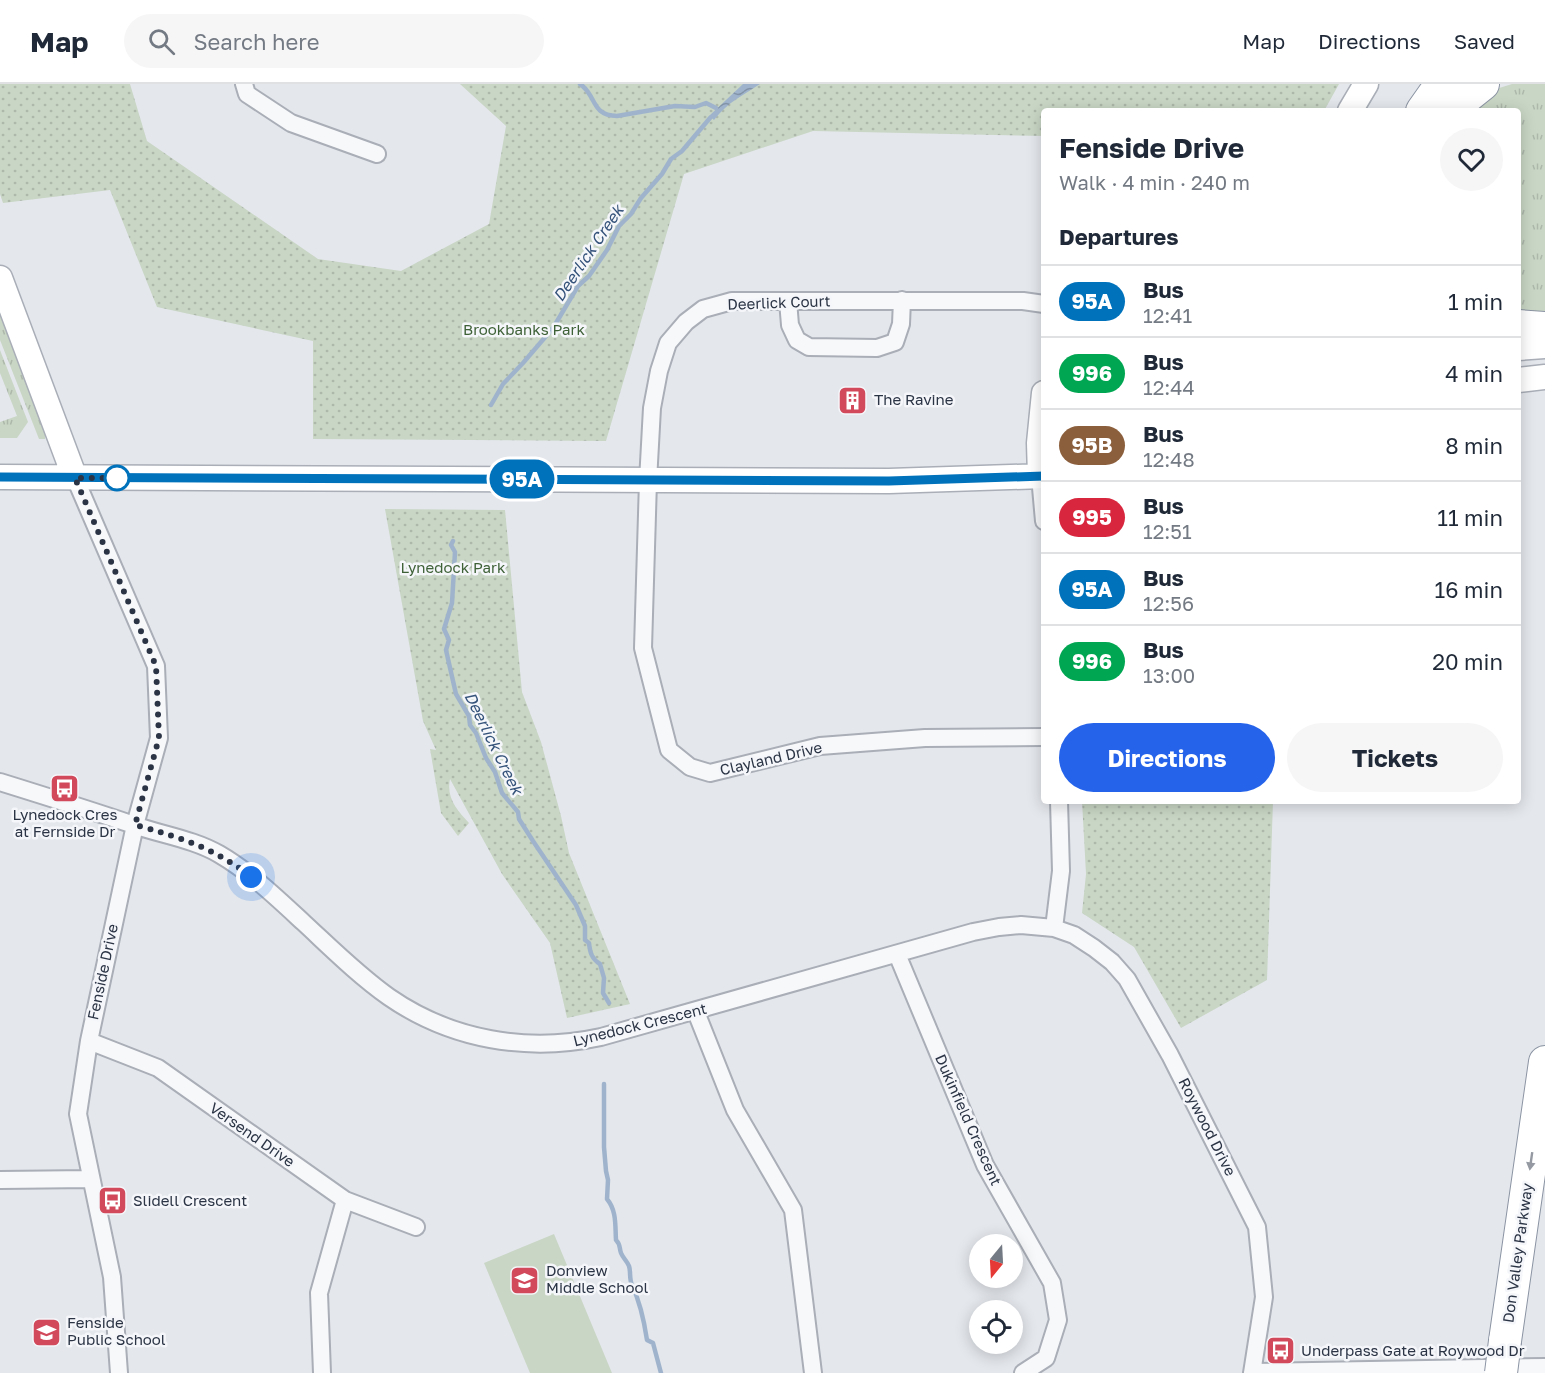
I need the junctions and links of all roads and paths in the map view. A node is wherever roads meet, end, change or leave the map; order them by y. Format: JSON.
{"nodes":[{"id":1,"x":244,"y":84,"type":"edge"},
{"id":2,"x":1366,"y":84,"type":"edge"},
{"id":3,"x":1445,"y":84,"type":"edge"},
{"id":4,"x":1483,"y":84,"type":"edge"},
{"id":5,"x":1352,"y":108,"type":"edge"},
{"id":6,"x":1424,"y":108,"type":"edge"},
{"id":7,"x":1457,"y":108,"type":"edge"},
{"id":8,"x":377,"y":154,"type":"dead end"},
{"id":9,"x":0,"y":278,"type":"edge"},
{"id":10,"x":902,"y":300,"type":"junction"},
{"id":11,"x":788,"y":301,"type":"junction"},
{"id":12,"x":1041,"y":304,"type":"edge"},
{"id":13,"x":1521,"y":326,"type":"edge"},
{"id":14,"x":1545,"y":328,"type":"edge"},
{"id":15,"x":1545,"y":346,"type":"edge"},
{"id":16,"x":1521,"y":348,"type":"edge"},
{"id":17,"x":1545,"y":377,"type":"edge"},
{"id":18,"x":1521,"y":380,"type":"edge"},
{"id":19,"x":1041,"y":425,"type":"edge"},
{"id":20,"x":1041,"y":466,"type":"edge"},
{"id":21,"x":1041,"y":476,"type":"edge"},
{"id":22,"x":0,"y":477,"type":"edge"},
{"id":23,"x":75,"y":478,"type":"junction"},
{"id":24,"x":648,"y":481,"type":"junction"},
{"id":25,"x":1041,"y":737,"type":"edge"},
{"id":26,"x":0,"y":782,"type":"edge"},
{"id":27,"x":1059,"y":804,"type":"edge"},
{"id":28,"x":135,"y":825,"type":"junction"},
{"id":29,"x":1054,"y":928,"type":"junction"},
{"id":30,"x":897,"y":954,"type":"junction"},
{"id":31,"x":696,"y":1012,"type":"junction"},
{"id":32,"x":89,"y":1041,"type":"junction"},
{"id":33,"x":1545,"y":1062,"type":"edge"},
{"id":34,"x":90,"y":1179,"type":"junction"},
{"id":35,"x":0,"y":1180,"type":"edge"},
{"id":36,"x":345,"y":1200,"type":"junction"},
{"id":37,"x":416,"y":1227,"type":"dead end"},
{"id":38,"x":1545,"y":1367,"type":"edge"},
{"id":39,"x":119,"y":1373,"type":"edge"},
{"id":40,"x":322,"y":1373,"type":"edge"},
{"id":41,"x":813,"y":1373,"type":"edge"},
{"id":42,"x":1023,"y":1373,"type":"edge"},
{"id":43,"x":1252,"y":1373,"type":"edge"},
{"id":44,"x":1501,"y":1373,"type":"edge"}],
"edges":[{"from":1,"to":8,"type":"street"},
{"from":2,"to":5,"type":"main road"},
{"from":3,"to":6,"type":"highway"},
{"from":4,"to":7,"type":"highway"},
{"from":9,"to":23,"type":"main road","name":"Fenside Drive"},
{"from":10,"to":11,"type":"street","name":"Deerlick Court"},
{"from":10,"to":11,"type":"street"},
{"from":10,"to":12,"type":"street","name":"Deerlick Court"},
{"from":11,"to":24,"type":"street","name":"Deerlick Court"},
{"from":13,"to":14,"type":"highway"},
{"from":15,"to":16,"type":"main road"},
{"from":17,"to":18,"type":"main road"},
{"from":19,"to":20,"type":"main road"},
{"from":21,"to":24,"type":"main road"},
{"from":22,"to":23,"type":"main road"},
{"from":23,"to":24,"type":"main road"},
{"from":23,"to":28,"type":"street","name":"Fenside Drive"},
{"from":24,"to":25,"type":"street","name":"Clayland Drive"},
{"from":26,"to":28,"type":"street","name":"Lynedock Crescent"},
{"from":27,"to":29,"type":"street"},
{"from":28,"to":31,"type":"street","name":"Lynedock Crescent"},
{"from":28,"to":32,"type":"street","name":"Fenside Drive"},
{"from":29,"to":30,"type":"street","name":"Lynedock Crescent"},
{"from":29,"to":43,"type":"street","name":"Roywood Drive"},
{"from":30,"to":31,"type":"street","name":"Lynedock Crescent"},
{"from":30,"to":42,"type":"street","name":"Dukinfield Crescent"},
{"from":31,"to":41,"type":"street"},
{"from":32,"to":34,"type":"street","name":"Fenside Drive"},
{"from":32,"to":36,"type":"street","name":"Versend Drive"},
{"from":33,"to":44,"type":"highway","name":"Don Valley Parkway","one_way":true,"bridge":true},
{"from":34,"to":35,"type":"street"},
{"from":34,"to":39,"type":"street","name":"Fenside Drive"},
{"from":36,"to":37,"type":"street","name":"Versend Drive"},
{"from":36,"to":40,"type":"street"},
{"from":38,"to":43,"type":"street"}]}
